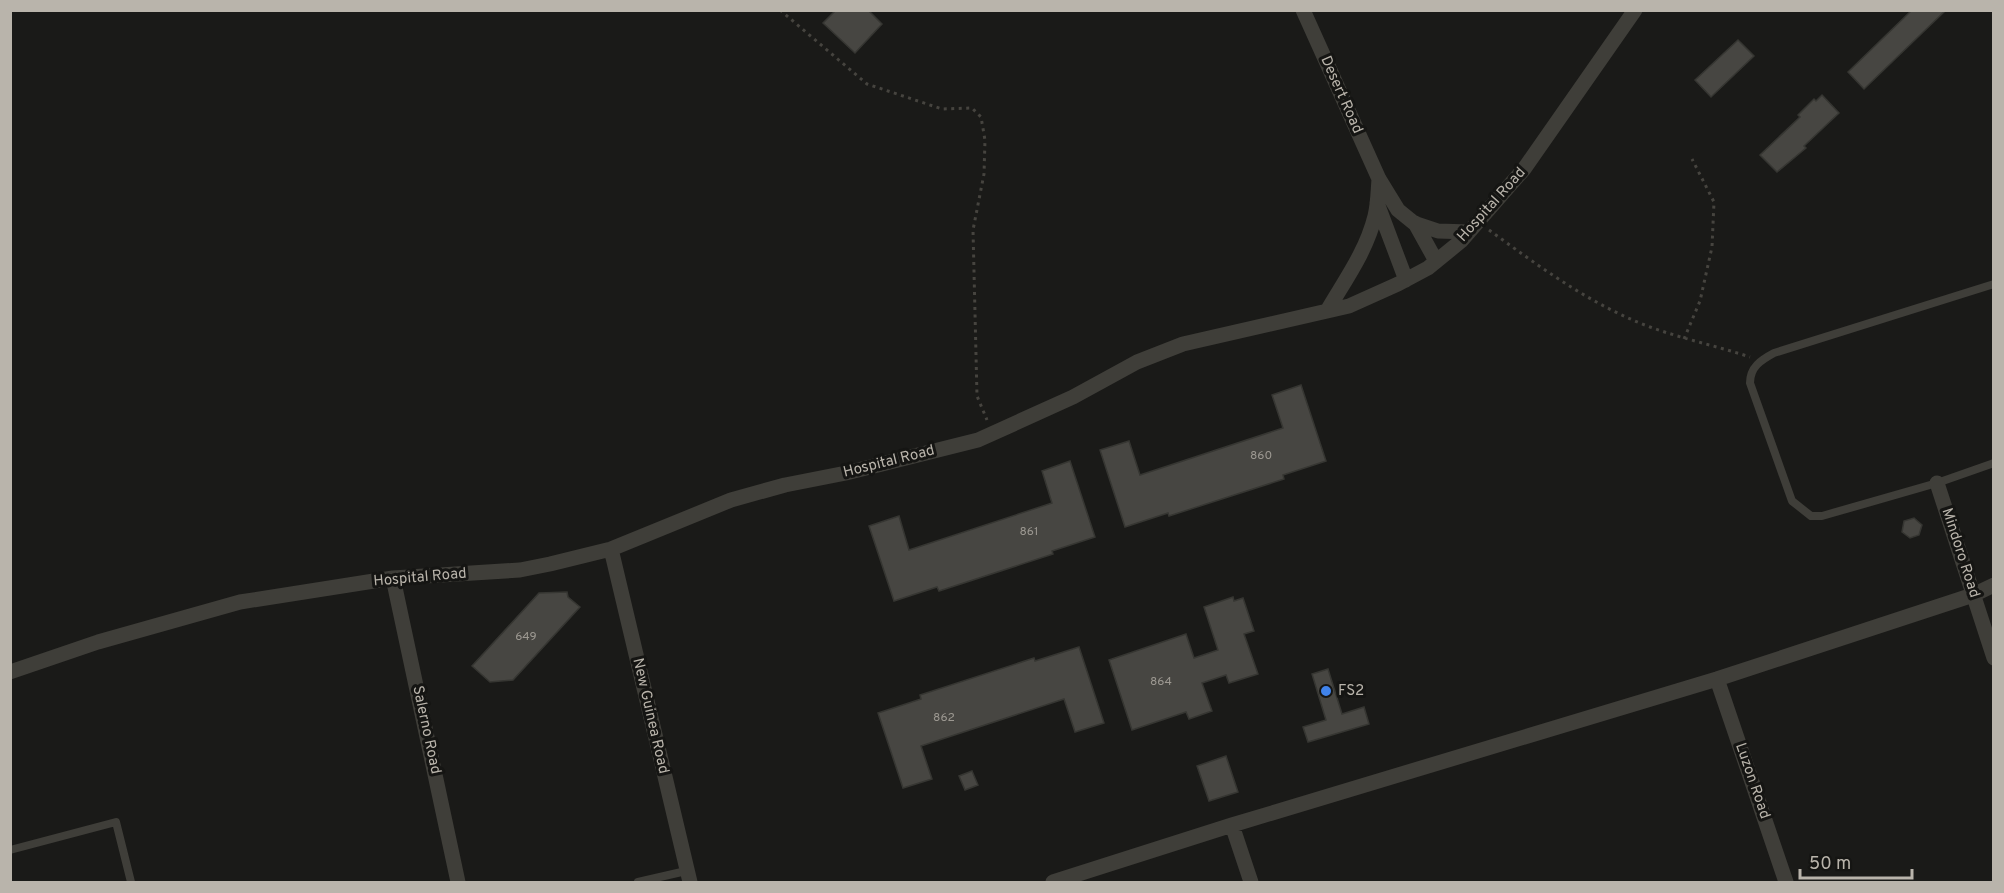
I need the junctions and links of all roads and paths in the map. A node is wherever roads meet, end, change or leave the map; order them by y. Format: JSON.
{"nodes":[{"id":1,"x":780,"y":10,"type":"edge"},
{"id":2,"x":1303,"y":10,"type":"edge"},
{"id":3,"x":1635,"y":10,"type":"edge"},
{"id":4,"x":1692,"y":159,"type":"dead end"},
{"id":5,"x":1379,"y":179,"type":"junction"},
{"id":6,"x":1377,"y":203,"type":"junction"},
{"id":7,"x":1415,"y":223,"type":"junction"},
{"id":8,"x":1474,"y":226,"type":"junction"},
{"id":9,"x":1436,"y":261,"type":"junction"},
{"id":10,"x":1406,"y":280,"type":"junction"},
{"id":11,"x":1994,"y":284,"type":"edge"},
{"id":12,"x":1327,"y":311,"type":"junction"},
{"id":13,"x":1684,"y":339,"type":"junction"},
{"id":14,"x":1760,"y":361,"type":"junction"},
{"id":15,"x":992,"y":433,"type":"junction"},
{"id":16,"x":1994,"y":463,"type":"edge"},
{"id":17,"x":1936,"y":483,"type":"junction"},
{"id":18,"x":611,"y":549,"type":"junction"},
{"id":19,"x":393,"y":578,"type":"junction"},
{"id":20,"x":1994,"y":585,"type":"edge"},
{"id":21,"x":1973,"y":595,"type":"junction"},
{"id":22,"x":1994,"y":658,"type":"edge"},
{"id":23,"x":10,"y":672,"type":"edge"},
{"id":24,"x":1717,"y":679,"type":"junction"},
{"id":25,"x":1232,"y":825,"type":"junction"},
{"id":26,"x":10,"y":850,"type":"edge"},
{"id":27,"x":688,"y":877,"type":"edge"},
{"id":28,"x":131,"y":882,"type":"edge"},
{"id":29,"x":458,"y":882,"type":"edge"},
{"id":30,"x":638,"y":882,"type":"edge"},
{"id":31,"x":1053,"y":882,"type":"edge"},
{"id":32,"x":1251,"y":882,"type":"edge"},
{"id":33,"x":1786,"y":882,"type":"edge"}],
"edges":[{"from":1,"to":15,"type":"path"},
{"from":2,"to":5,"type":"street","name":"Desert Road"},
{"from":3,"to":8,"type":"street","name":"Hospital Road"},
{"from":4,"to":13,"type":"path"},
{"from":5,"to":6,"type":"street","name":"Desert Road"},
{"from":5,"to":7,"type":"street","name":"Desert Road"},
{"from":6,"to":10,"type":"street","name":"Desert Road"},
{"from":6,"to":12,"type":"street","name":"Desert Road"},
{"from":7,"to":8,"type":"street","name":"Desert Road"},
{"from":7,"to":9,"type":"street","name":"Desert Road"},
{"from":8,"to":9,"type":"street","name":"Hospital Road"},
{"from":8,"to":13,"type":"path"},
{"from":9,"to":10,"type":"street","name":"Hospital Road"},
{"from":10,"to":12,"type":"street","name":"Hospital Road"},
{"from":11,"to":14,"type":"lane"},
{"from":12,"to":15,"type":"street","name":"Hospital Road"},
{"from":13,"to":14,"type":"path"},
{"from":14,"to":17,"type":"lane"},
{"from":15,"to":18,"type":"street","name":"Hospital Road"},
{"from":16,"to":17,"type":"lane"},
{"from":17,"to":21,"type":"street","name":"Mindoro Road"},
{"from":18,"to":19,"type":"street","name":"Hospital Road"},
{"from":18,"to":27,"type":"street","name":"New Guinea Road"},
{"from":19,"to":23,"type":"street","name":"Hospital Road"},
{"from":19,"to":29,"type":"street","name":"Salerno Road"},
{"from":20,"to":21,"type":"street"},
{"from":21,"to":22,"type":"street","name":"Mindoro Road"},
{"from":21,"to":24,"type":"street"},
{"from":24,"to":25,"type":"street"},
{"from":24,"to":33,"type":"street","name":"Luzon Road"},
{"from":25,"to":31,"type":"street"},
{"from":25,"to":32,"type":"street"},
{"from":26,"to":28,"type":"lane"},
{"from":27,"to":30,"type":"lane"}]}
